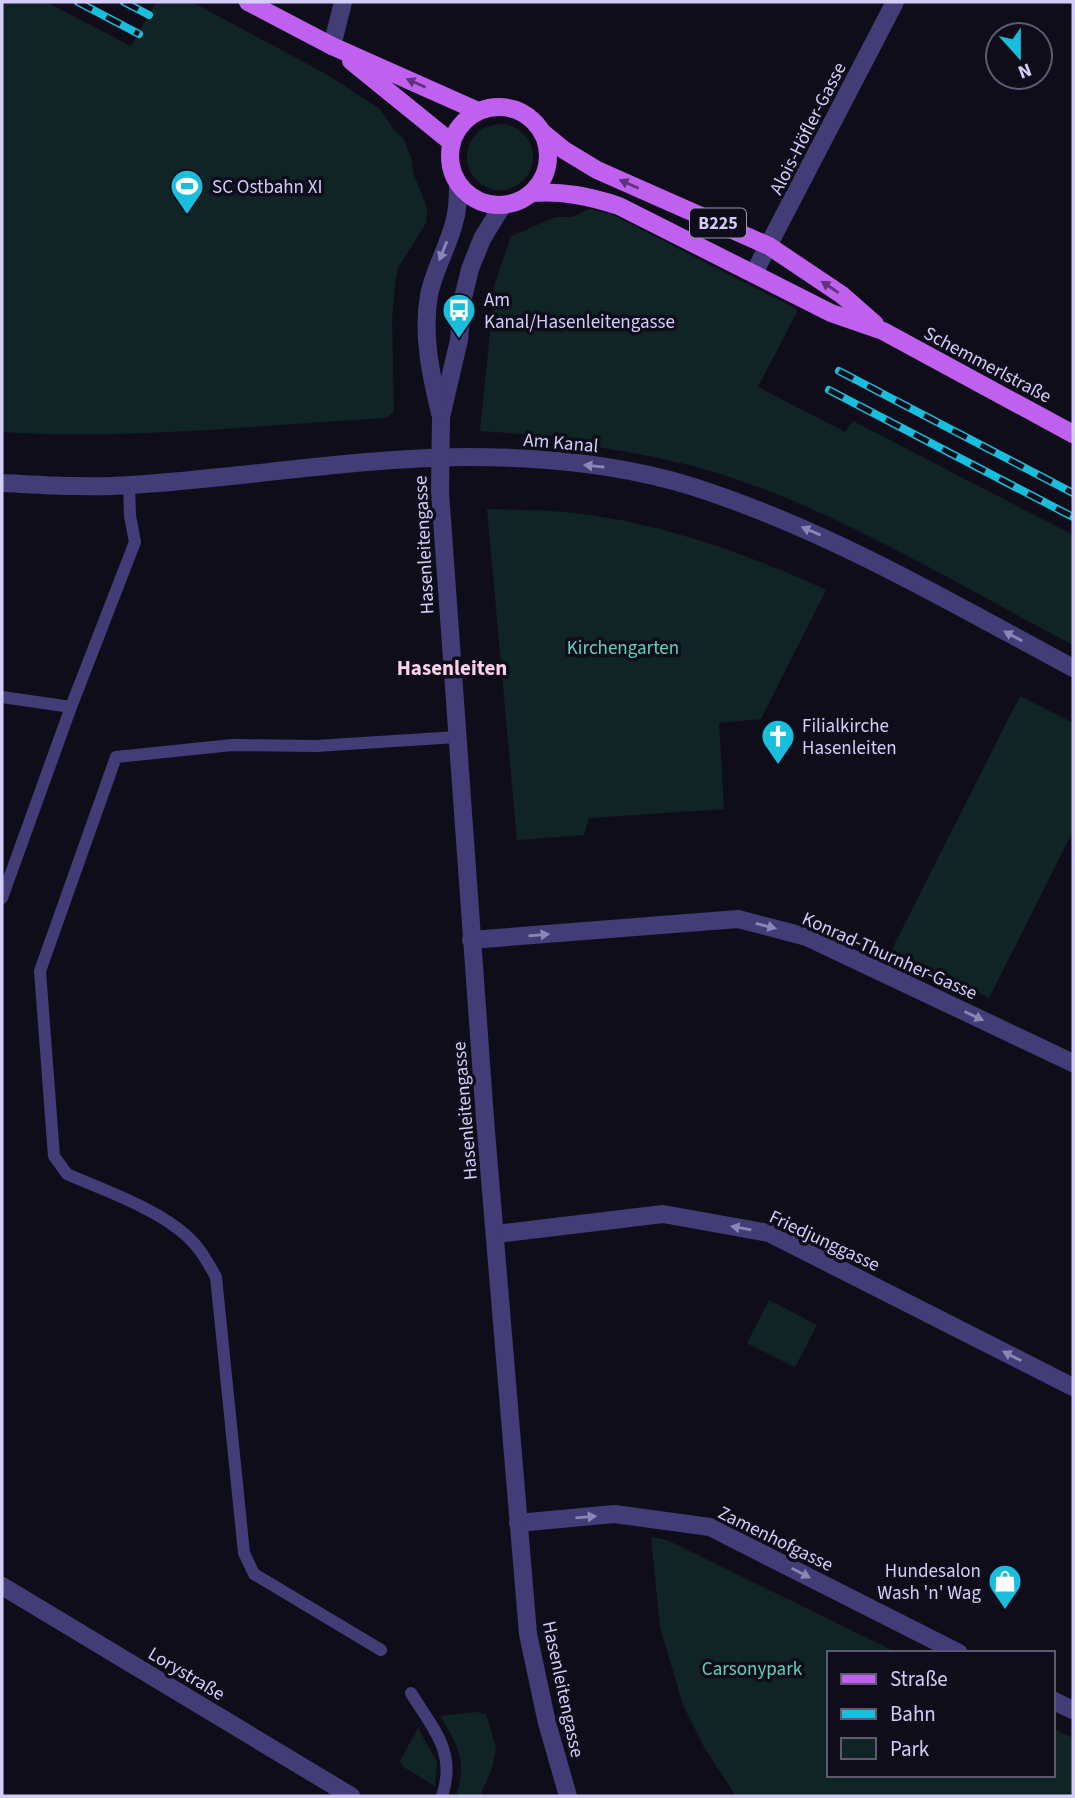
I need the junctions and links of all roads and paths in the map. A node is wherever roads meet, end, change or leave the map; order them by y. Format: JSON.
{"nodes":[{"id":1,"x":248,"y":2,"type":"edge"},
{"id":2,"x":344,"y":2,"type":"edge"},
{"id":3,"x":895,"y":2,"type":"edge"},
{"id":4,"x":332,"y":46,"type":"junction"},
{"id":5,"x":478,"y":111,"type":"junction"},
{"id":6,"x":542,"y":132,"type":"junction"},
{"id":7,"x":451,"y":142,"type":"junction"},
{"id":8,"x":458,"y":185,"type":"junction"},
{"id":9,"x":533,"y":193,"type":"junction"},
{"id":10,"x":502,"y":206,"type":"junction"},
{"id":11,"x":769,"y":246,"type":"junction"},
{"id":12,"x":754,"y":273,"type":"junction"},
{"id":13,"x":883,"y":331,"type":"junction"},
{"id":14,"x":441,"y":416,"type":"junction"},
{"id":15,"x":1073,"y":434,"type":"edge"},
{"id":16,"x":439,"y":458,"type":"junction"},
{"id":17,"x":2,"y":484,"type":"edge"},
{"id":18,"x":129,"y":485,"type":"junction"},
{"id":19,"x":1073,"y":668,"type":"edge"},
{"id":20,"x":2,"y":696,"type":"edge"},
{"id":21,"x":71,"y":707,"type":"junction"},
{"id":22,"x":457,"y":737,"type":"junction"},
{"id":23,"x":2,"y":898,"type":"edge"},
{"id":24,"x":471,"y":940,"type":"junction"},
{"id":25,"x":1073,"y":1063,"type":"edge"},
{"id":26,"x":496,"y":1234,"type":"junction"},
{"id":27,"x":1073,"y":1387,"type":"edge"},
{"id":28,"x":518,"y":1523,"type":"junction"},
{"id":29,"x":2,"y":1586,"type":"edge"},
{"id":30,"x":381,"y":1650,"type":"dead end"},
{"id":31,"x":955,"y":1651,"type":"edge"},
{"id":32,"x":411,"y":1693,"type":"dead end"},
{"id":33,"x":1054,"y":1701,"type":"edge"},
{"id":34,"x":1073,"y":1710,"type":"edge"},
{"id":35,"x":351,"y":1796,"type":"edge"},
{"id":36,"x":442,"y":1796,"type":"edge"},
{"id":37,"x":568,"y":1796,"type":"edge"}],
"edges":[{"from":1,"to":4,"type":"main road","number":"B225"},
{"from":2,"to":4,"type":"street"},
{"from":3,"to":11,"type":"street","name":"Alois-Höfler-Gasse"},
{"from":5,"to":4,"type":"main road","number":"B225","one_way":true},
{"from":4,"to":7,"type":"main road","number":"B225"},
{"from":5,"to":6,"type":"main road","number":"B225"},
{"from":5,"to":7,"type":"main road"},
{"from":6,"to":9,"type":"main road"},
{"from":11,"to":6,"type":"main road","name":"Schemmerlstraße","number":"B225","one_way":true},
{"from":7,"to":8,"type":"main road"},
{"from":8,"to":10,"type":"main road"},
{"from":8,"to":14,"type":"street","name":"Hasenleitengasse","one_way":true},
{"from":9,"to":10,"type":"main road","number":"B225"},
{"from":9,"to":12,"type":"main road","name":"Schemmerlstraße","number":"B225"},
{"from":10,"to":14,"type":"street","name":"Hasenleitengasse"},
{"from":11,"to":12,"type":"street","name":"Alois-Höfler-Gasse"},
{"from":13,"to":11,"type":"main road","name":"Schemmerlstraße","number":"B225","one_way":true},
{"from":12,"to":13,"type":"main road","name":"Schemmerlstraße","number":"B225"},
{"from":13,"to":15,"type":"main road","name":"Schemmerlstraße","number":"B225"},
{"from":14,"to":16,"type":"street","name":"Hasenleitengasse"},
{"from":16,"to":18,"type":"street","name":"Am Kanal"},
{"from":19,"to":16,"type":"street","name":"Am Kanal","one_way":true},
{"from":16,"to":22,"type":"street","name":"Hasenleitengasse"},
{"from":17,"to":18,"type":"street","name":"Am Kanal"},
{"from":18,"to":21,"type":"lane"},
{"from":20,"to":21,"type":"lane"},
{"from":21,"to":23,"type":"lane"},
{"from":22,"to":24,"type":"street","name":"Hasenleitengasse"},
{"from":22,"to":30,"type":"lane"},
{"from":24,"to":25,"type":"street","name":"Konrad-Thurnher-Gasse","one_way":true},
{"from":24,"to":26,"type":"street","name":"Hasenleitengasse"},
{"from":27,"to":26,"type":"street","name":"Friedjunggasse","one_way":true},
{"from":26,"to":28,"type":"street","name":"Hasenleitengasse"},
{"from":28,"to":31,"type":"street","name":"Zamenhofgasse","one_way":true},
{"from":28,"to":37,"type":"street","name":"Hasenleitengasse"},
{"from":29,"to":35,"type":"street","name":"Lorystraße"},
{"from":32,"to":36,"type":"lane"},
{"from":33,"to":34,"type":"street"}]}
